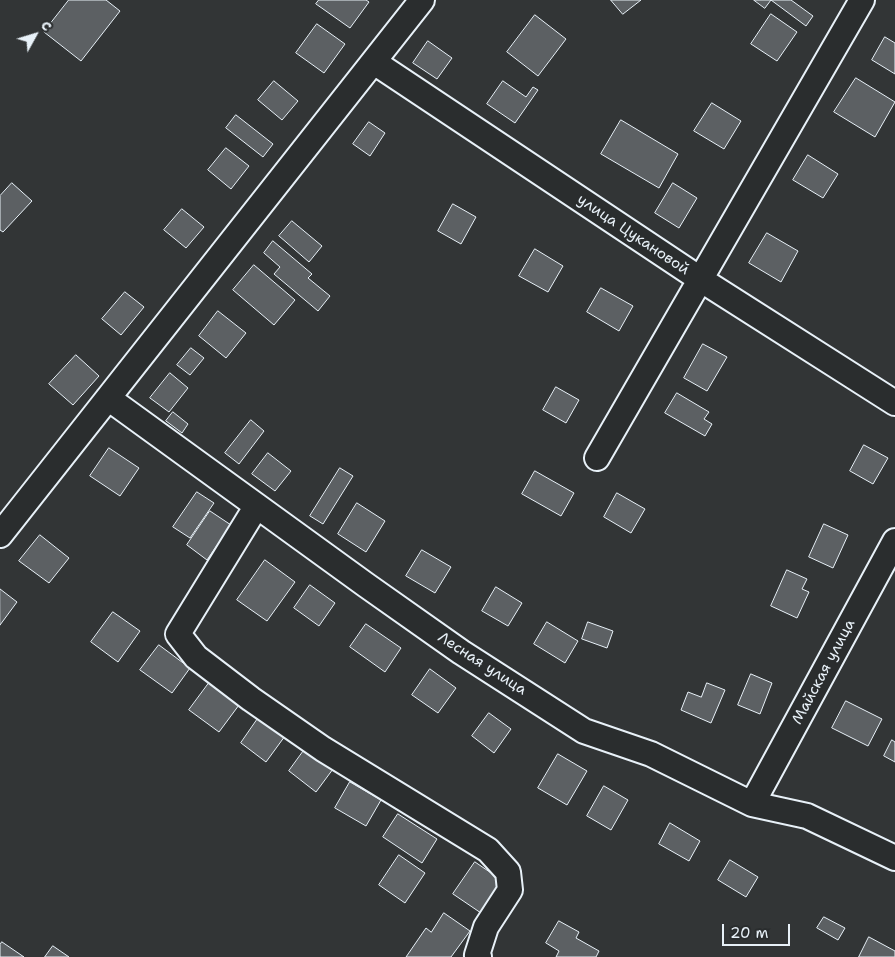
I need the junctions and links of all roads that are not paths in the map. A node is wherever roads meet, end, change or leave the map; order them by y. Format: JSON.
{"nodes":[{"id":1,"x":422,"y":0,"type":"edge"},
{"id":2,"x":862,"y":0,"type":"edge"},
{"id":3,"x":374,"y":62,"type":"junction"},
{"id":4,"x":700,"y":279,"type":"junction"},
{"id":5,"x":108,"y":398,"type":"junction"},
{"id":6,"x":895,"y":403,"type":"edge"},
{"id":7,"x":597,"y":458,"type":"dead end"},
{"id":8,"x":256,"y":507,"type":"junction"},
{"id":9,"x":0,"y":535,"type":"edge"},
{"id":10,"x":895,"y":541,"type":"edge"},
{"id":11,"x":752,"y":804,"type":"junction"},
{"id":12,"x":895,"y":858,"type":"edge"},
{"id":13,"x":479,"y":957,"type":"edge"}],
"edges":[{"from":1,"to":3,"type":"street"},
{"from":2,"to":4,"type":"street"},
{"from":3,"to":4,"type":"street","name":"улица Цукановой"},
{"from":3,"to":5,"type":"street"},
{"from":4,"to":6,"type":"street","name":"улица Цукановой"},
{"from":4,"to":7,"type":"street"},
{"from":5,"to":8,"type":"street","name":"Лесная улица"},
{"from":5,"to":9,"type":"street"},
{"from":8,"to":11,"type":"street","name":"Лесная улица"},
{"from":8,"to":13,"type":"street"},
{"from":10,"to":11,"type":"street","name":"Майская улица"},
{"from":11,"to":12,"type":"street","name":"Лесная улица"}]}
